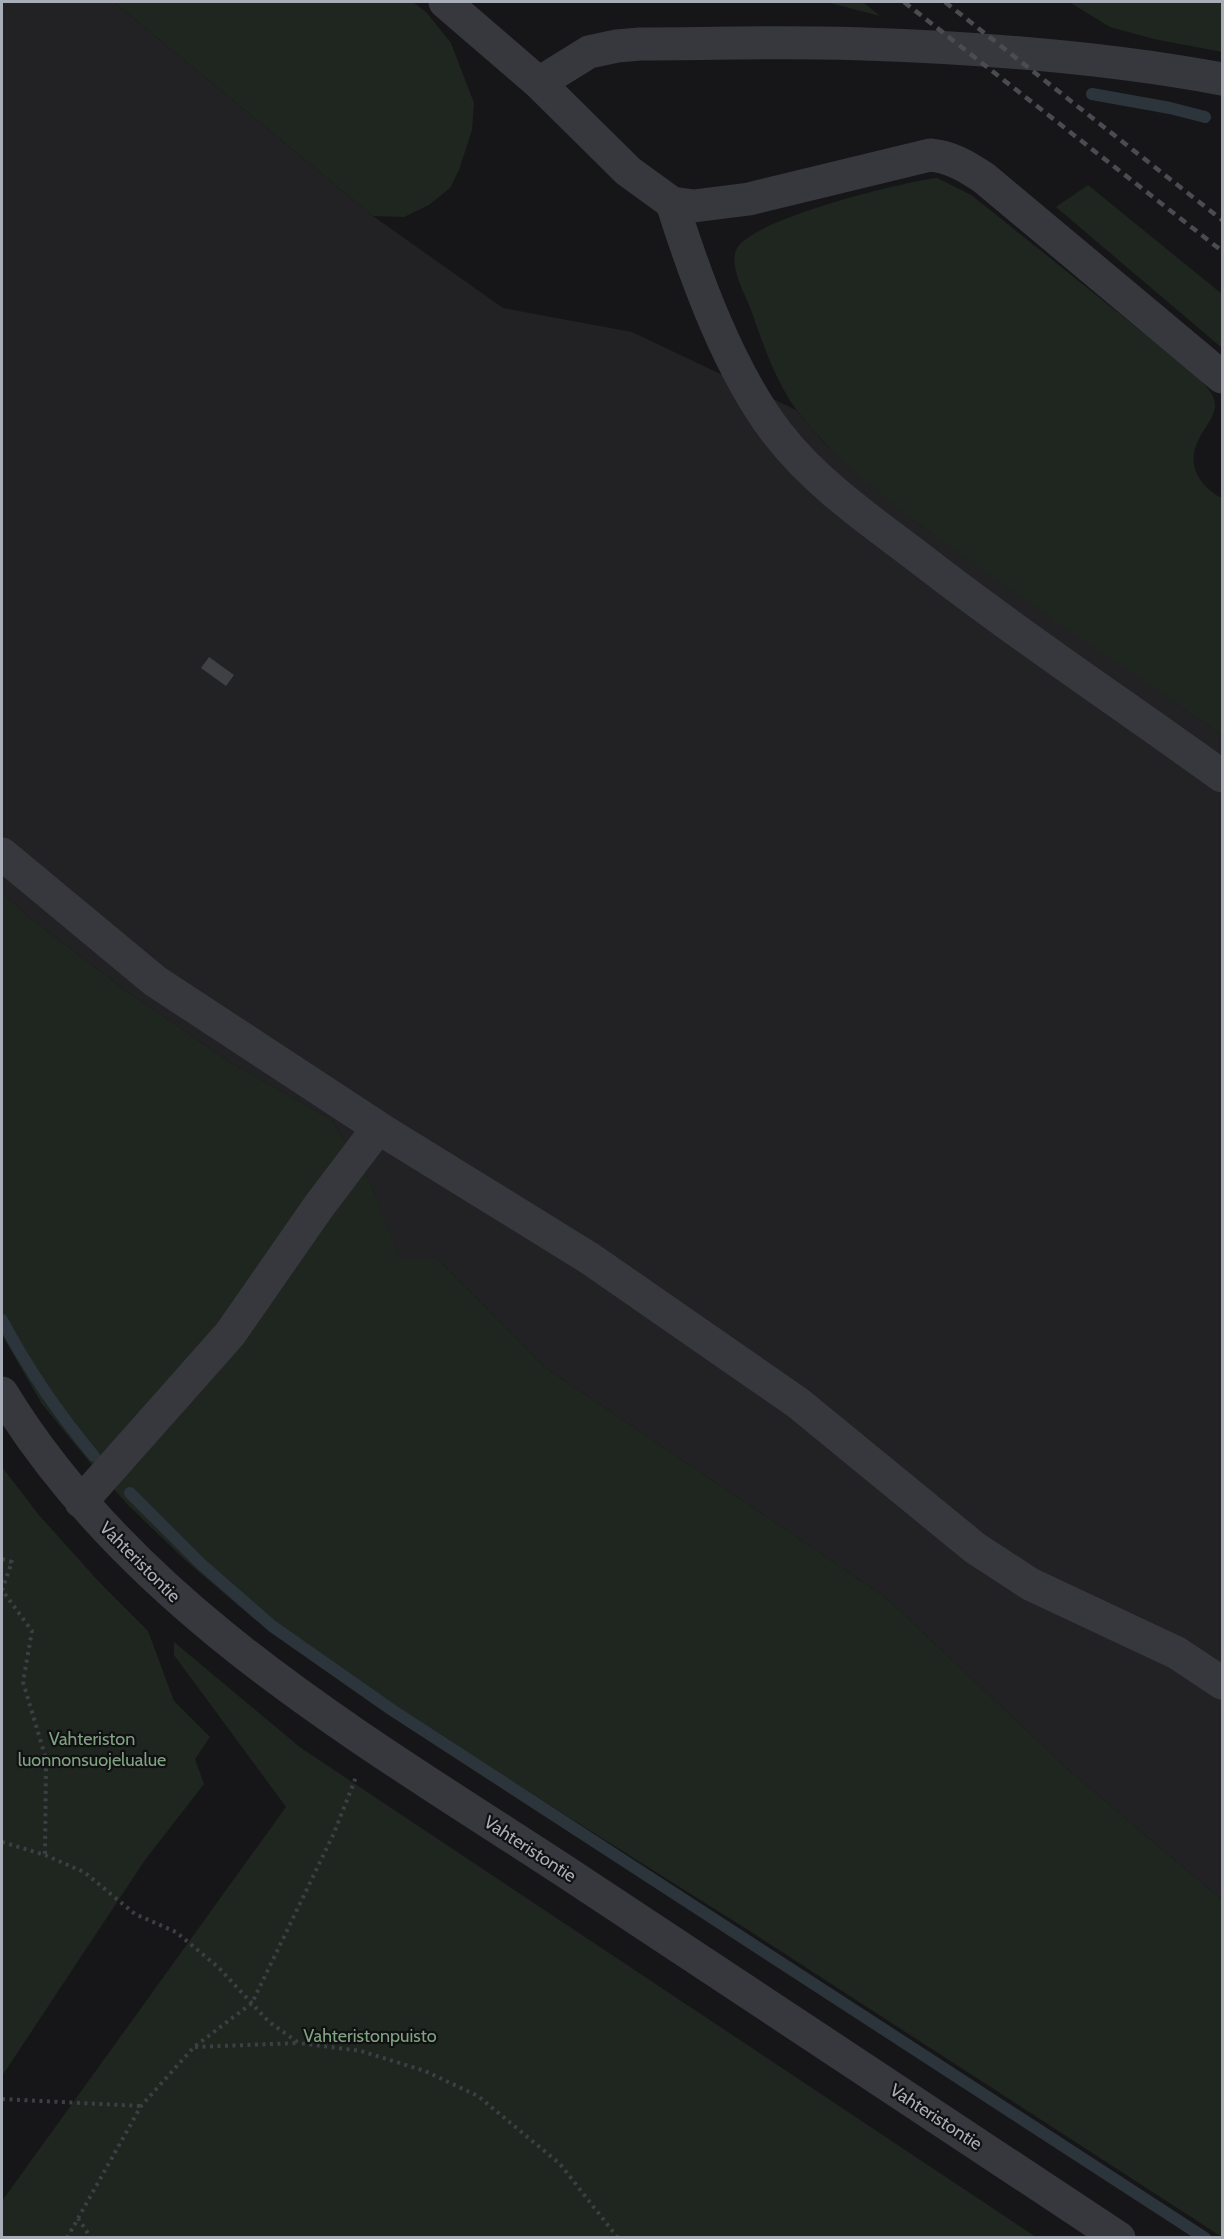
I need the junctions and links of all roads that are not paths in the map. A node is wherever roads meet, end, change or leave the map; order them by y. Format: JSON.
{"nodes":[{"id":1,"x":445,"y":2,"type":"edge"},
{"id":2,"x":1222,"y":79,"type":"edge"},
{"id":3,"x":539,"y":83,"type":"junction"},
{"id":4,"x":672,"y":203,"type":"junction"},
{"id":5,"x":1222,"y":378,"type":"edge"},
{"id":6,"x":1222,"y":776,"type":"edge"},
{"id":7,"x":2,"y":854,"type":"edge"},
{"id":8,"x":378,"y":1128,"type":"junction"},
{"id":9,"x":2,"y":1393,"type":"edge"},
{"id":10,"x":81,"y":1502,"type":"junction"},
{"id":11,"x":1222,"y":1683,"type":"edge"},
{"id":12,"x":1119,"y":2238,"type":"edge"}],
"edges":[{"from":1,"to":3,"type":"street"},
{"from":2,"to":3,"type":"street"},
{"from":3,"to":4,"type":"street"},
{"from":4,"to":5,"type":"street"},
{"from":4,"to":6,"type":"street"},
{"from":7,"to":8,"type":"street"},
{"from":8,"to":10,"type":"street"},
{"from":8,"to":11,"type":"street"},
{"from":9,"to":10,"type":"street","name":"Vahteristontie"},
{"from":10,"to":12,"type":"street","name":"Vahteristontie"}]}
